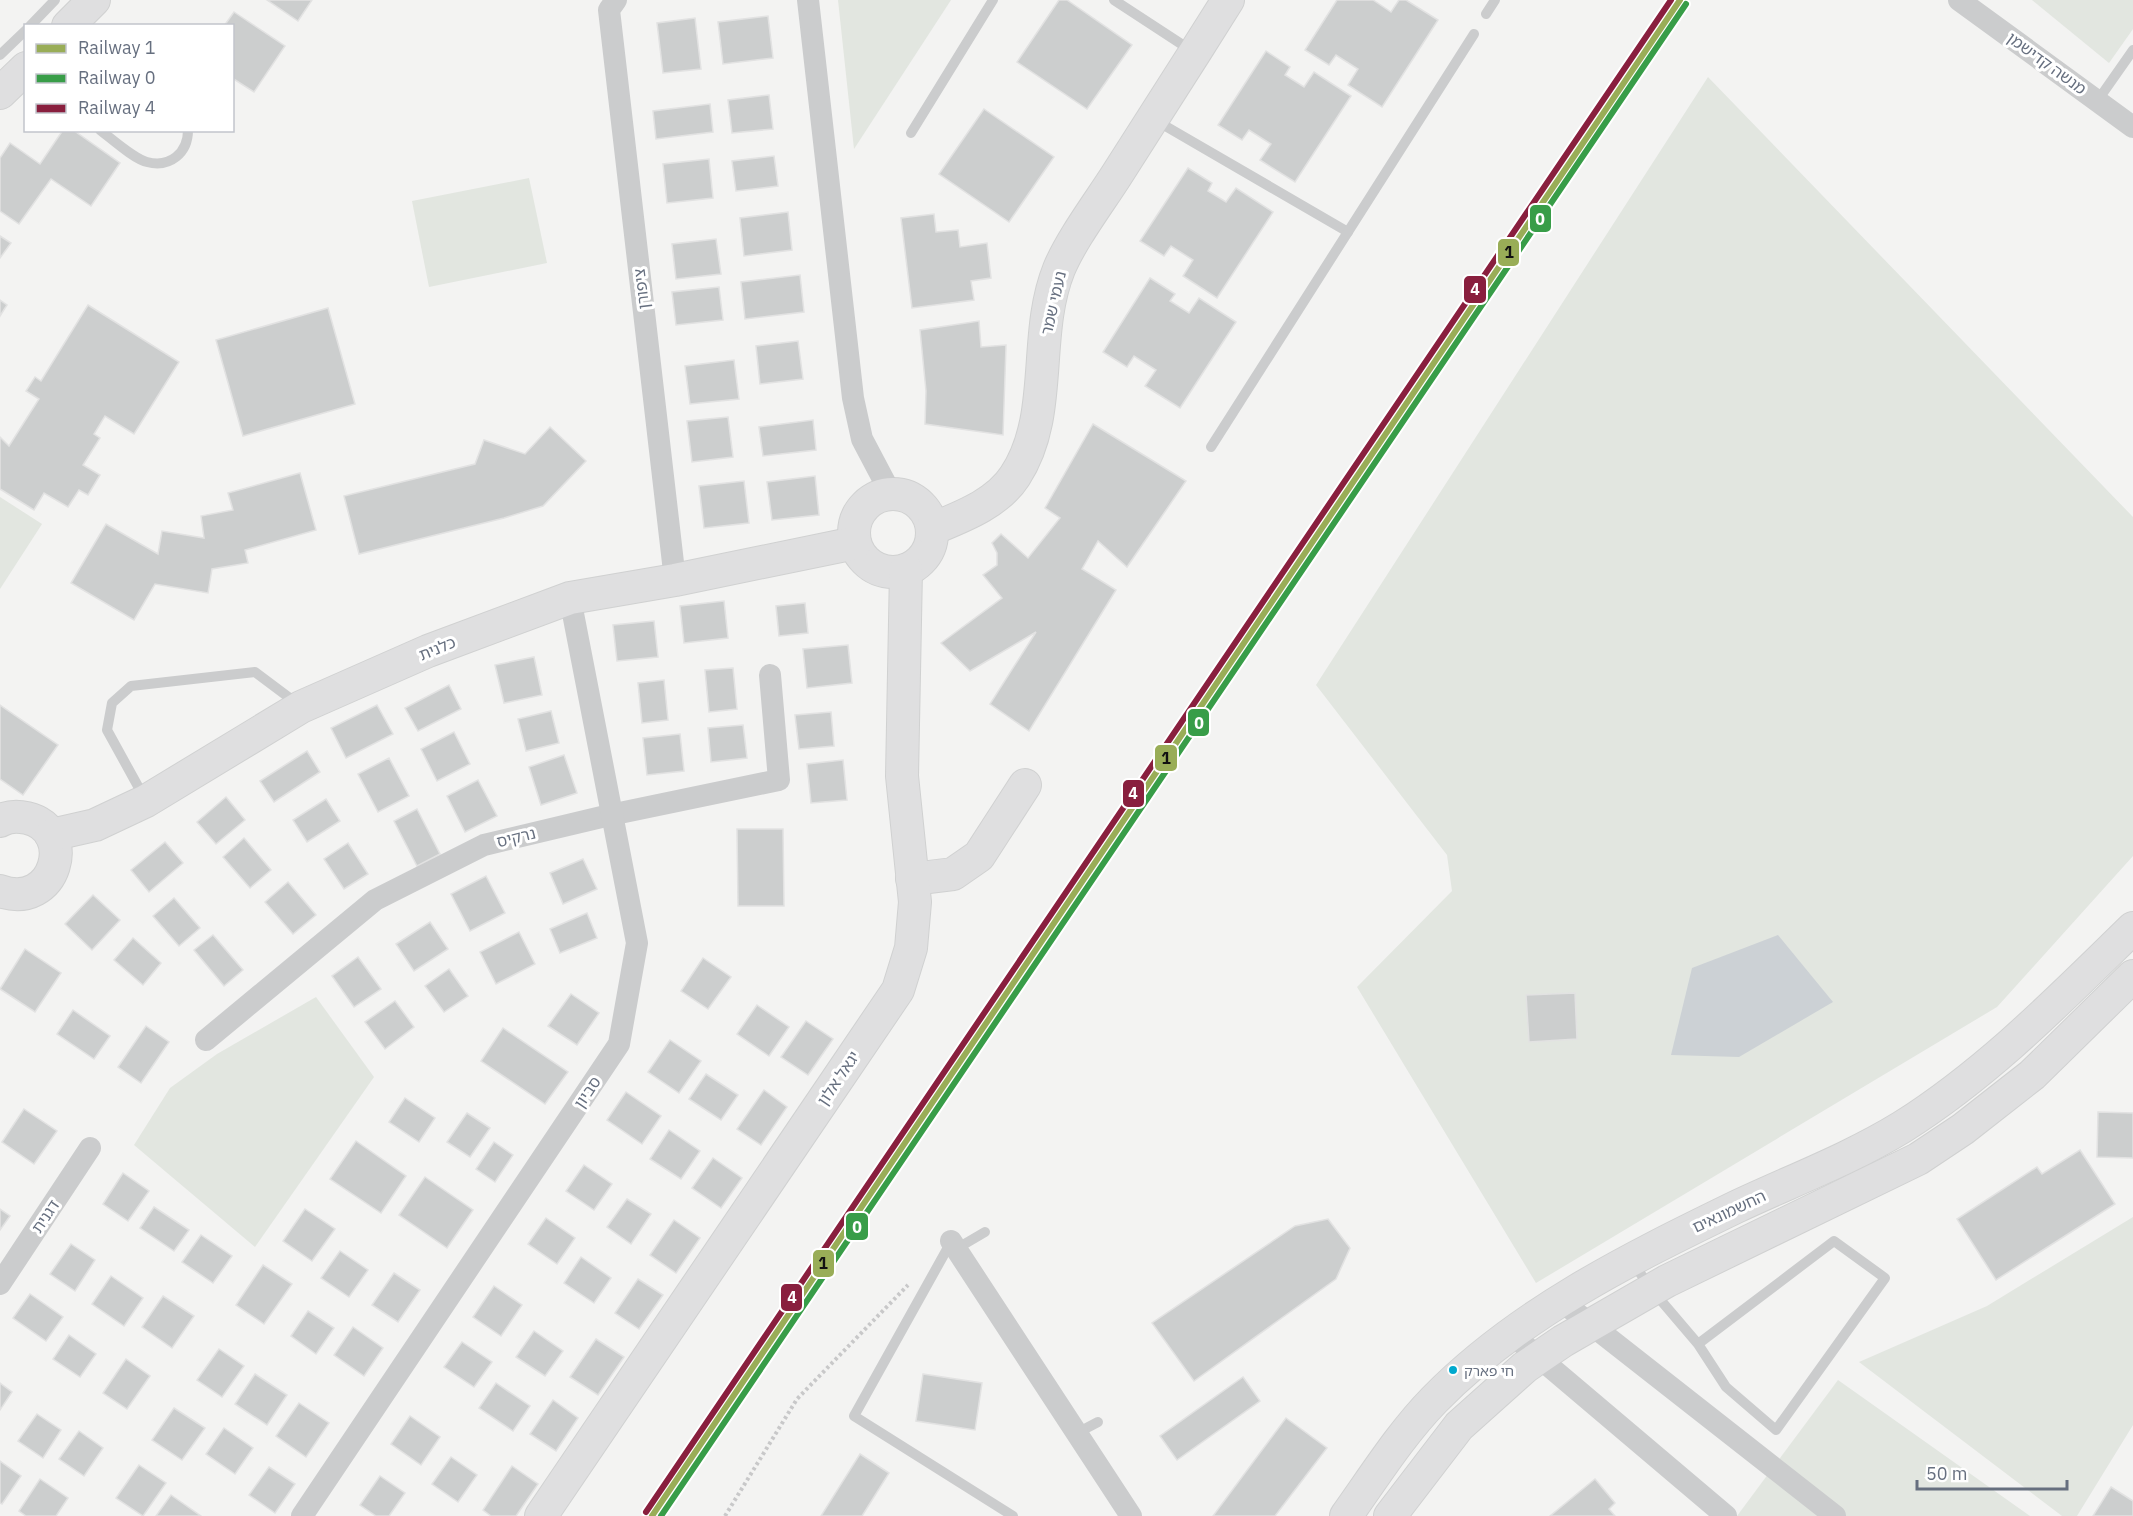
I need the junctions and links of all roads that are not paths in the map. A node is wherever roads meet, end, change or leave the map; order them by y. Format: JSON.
{"nodes":[{"id":1,"x":55,"y":0,"type":"edge"},
{"id":2,"x":94,"y":0,"type":"edge"},
{"id":3,"x":616,"y":0,"type":"edge"},
{"id":4,"x":808,"y":0,"type":"edge"},
{"id":5,"x":993,"y":0,"type":"edge"},
{"id":6,"x":1114,"y":0,"type":"edge"},
{"id":7,"x":1228,"y":0,"type":"edge"},
{"id":8,"x":1495,"y":0,"type":"edge"},
{"id":9,"x":1959,"y":0,"type":"edge"},
{"id":10,"x":1486,"y":14,"type":"dead end"},
{"id":11,"x":32,"y":24,"type":"edge"},
{"id":12,"x":70,"y":24,"type":"edge"},
{"id":13,"x":1474,"y":34,"type":"dead end"},
{"id":14,"x":24,"y":37,"type":"edge"},
{"id":15,"x":2133,"y":50,"type":"edge"},
{"id":16,"x":1194,"y":53,"type":"junction"},
{"id":17,"x":14,"y":74,"type":"edge"},
{"id":18,"x":2098,"y":100,"type":"junction"},
{"id":19,"x":1152,"y":119,"type":"junction"},
{"id":20,"x":2133,"y":127,"type":"edge"},
{"id":21,"x":103,"y":132,"type":"edge"},
{"id":22,"x":188,"y":132,"type":"edge"},
{"id":23,"x":911,"y":133,"type":"dead end"},
{"id":24,"x":1348,"y":232,"type":"junction"},
{"id":25,"x":1211,"y":447,"type":"dead end"},
{"id":26,"x":891,"y":494,"type":"junction"},
{"id":27,"x":932,"y":529,"type":"junction"},
{"id":28,"x":855,"y":543,"type":"junction"},
{"id":29,"x":906,"y":570,"type":"junction"},
{"id":30,"x":675,"y":580,"type":"junction"},
{"id":31,"x":570,"y":598,"type":"junction"},
{"id":32,"x":770,"y":675,"type":"dead end"},
{"id":33,"x":301,"y":707,"type":"junction"},
{"id":34,"x":1025,"y":785,"type":"dead end"},
{"id":35,"x":146,"y":801,"type":"junction"},
{"id":36,"x":610,"y":815,"type":"junction"},
{"id":37,"x":0,"y":821,"type":"edge"},
{"id":38,"x":51,"y":835,"type":"junction"},
{"id":39,"x":912,"y":879,"type":"junction"},
{"id":40,"x":0,"y":892,"type":"edge"},
{"id":41,"x":2133,"y":928,"type":"edge"},
{"id":42,"x":2133,"y":976,"type":"edge"},
{"id":43,"x":206,"y":1040,"type":"dead end"},
{"id":44,"x":90,"y":1148,"type":"dead end"},
{"id":45,"x":986,"y":1232,"type":"dead end"},
{"id":46,"x":953,"y":1245,"type":"junction"},
{"id":47,"x":1631,"y":1260,"type":"junction"},
{"id":48,"x":0,"y":1284,"type":"edge"},
{"id":49,"x":1652,"y":1290,"type":"junction"},
{"id":50,"x":1561,"y":1301,"type":"junction"},
{"id":51,"x":1589,"y":1325,"type":"junction"},
{"id":52,"x":1510,"y":1333,"type":"junction"},
{"id":53,"x":1698,"y":1344,"type":"junction"},
{"id":54,"x":1539,"y":1357,"type":"junction"},
{"id":55,"x":1098,"y":1422,"type":"dead end"},
{"id":56,"x":1077,"y":1433,"type":"junction"},
{"id":57,"x":302,"y":1516,"type":"edge"},
{"id":58,"x":541,"y":1516,"type":"edge"},
{"id":59,"x":1013,"y":1516,"type":"edge"},
{"id":60,"x":1131,"y":1516,"type":"edge"},
{"id":61,"x":1347,"y":1516,"type":"edge"},
{"id":62,"x":1390,"y":1516,"type":"edge"},
{"id":63,"x":1726,"y":1516,"type":"edge"},
{"id":64,"x":1835,"y":1516,"type":"edge"}],
"edges":[{"from":1,"to":11,"type":"lane"},
{"from":2,"to":12,"type":"street"},
{"from":3,"to":30,"type":"street","name":"ציפורן"},
{"from":4,"to":26,"type":"street"},
{"from":5,"to":23,"type":"lane"},
{"from":6,"to":16,"type":"lane"},
{"from":7,"to":16,"type":"street","name":"נעמי שמר"},
{"from":8,"to":10,"type":"lane"},
{"from":9,"to":18,"type":"street","name":"מנשה קדישמן"},
{"from":13,"to":24,"type":"lane"},
{"from":14,"to":17,"type":"lane"},
{"from":15,"to":18,"type":"lane"},
{"from":16,"to":19,"type":"street","name":"נעמי שמר"},
{"from":18,"to":20,"type":"street","name":"מנשה קדישמן"},
{"from":19,"to":24,"type":"lane"},
{"from":19,"to":27,"type":"street","name":"נעמי שמר"},
{"from":21,"to":22,"type":"lane"},
{"from":24,"to":25,"type":"lane"},
{"from":26,"to":27,"type":"street"},
{"from":26,"to":28,"type":"street"},
{"from":27,"to":29,"type":"street"},
{"from":28,"to":29,"type":"street"},
{"from":28,"to":30,"type":"street","name":"כלנית"},
{"from":29,"to":39,"type":"street","name":"יגאל אלון"},
{"from":30,"to":31,"type":"street","name":"כלנית"},
{"from":31,"to":33,"type":"street","name":"כלנית"},
{"from":31,"to":36,"type":"street","name":"סביון"},
{"from":32,"to":36,"type":"street","name":"נרקיס"},
{"from":33,"to":35,"type":"street","name":"כלנית"},
{"from":33,"to":35,"type":"lane"},
{"from":34,"to":39,"type":"street"},
{"from":35,"to":38,"type":"street","name":"כלנית"},
{"from":36,"to":43,"type":"street","name":"נרקיס"},
{"from":36,"to":57,"type":"street","name":"סביון"},
{"from":37,"to":38,"type":"street"},
{"from":38,"to":40,"type":"street"},
{"from":39,"to":58,"type":"street","name":"יגאל אלון"},
{"from":41,"to":47,"type":"street","name":"החשמונאים"},
{"from":42,"to":49,"type":"street"},
{"from":44,"to":48,"type":"street","name":"דגנית"},
{"from":45,"to":46,"type":"lane"},
{"from":46,"to":56,"type":"street"},
{"from":46,"to":59,"type":"lane"},
{"from":47,"to":49,"type":"lane"},
{"from":47,"to":50,"type":"street","name":"החשמונאים"},
{"from":49,"to":51,"type":"street"},
{"from":49,"to":53,"type":"lane"},
{"from":50,"to":51,"type":"street"},
{"from":50,"to":52,"type":"street","name":"החשמונאים"},
{"from":51,"to":54,"type":"street"},
{"from":51,"to":64,"type":"street"},
{"from":52,"to":54,"type":"street"},
{"from":52,"to":61,"type":"street","name":"החשמונאים"},
{"from":53,"to":53,"type":"lane"},
{"from":54,"to":62,"type":"street"},
{"from":54,"to":63,"type":"street"},
{"from":55,"to":56,"type":"lane"},
{"from":56,"to":60,"type":"street"}]}
